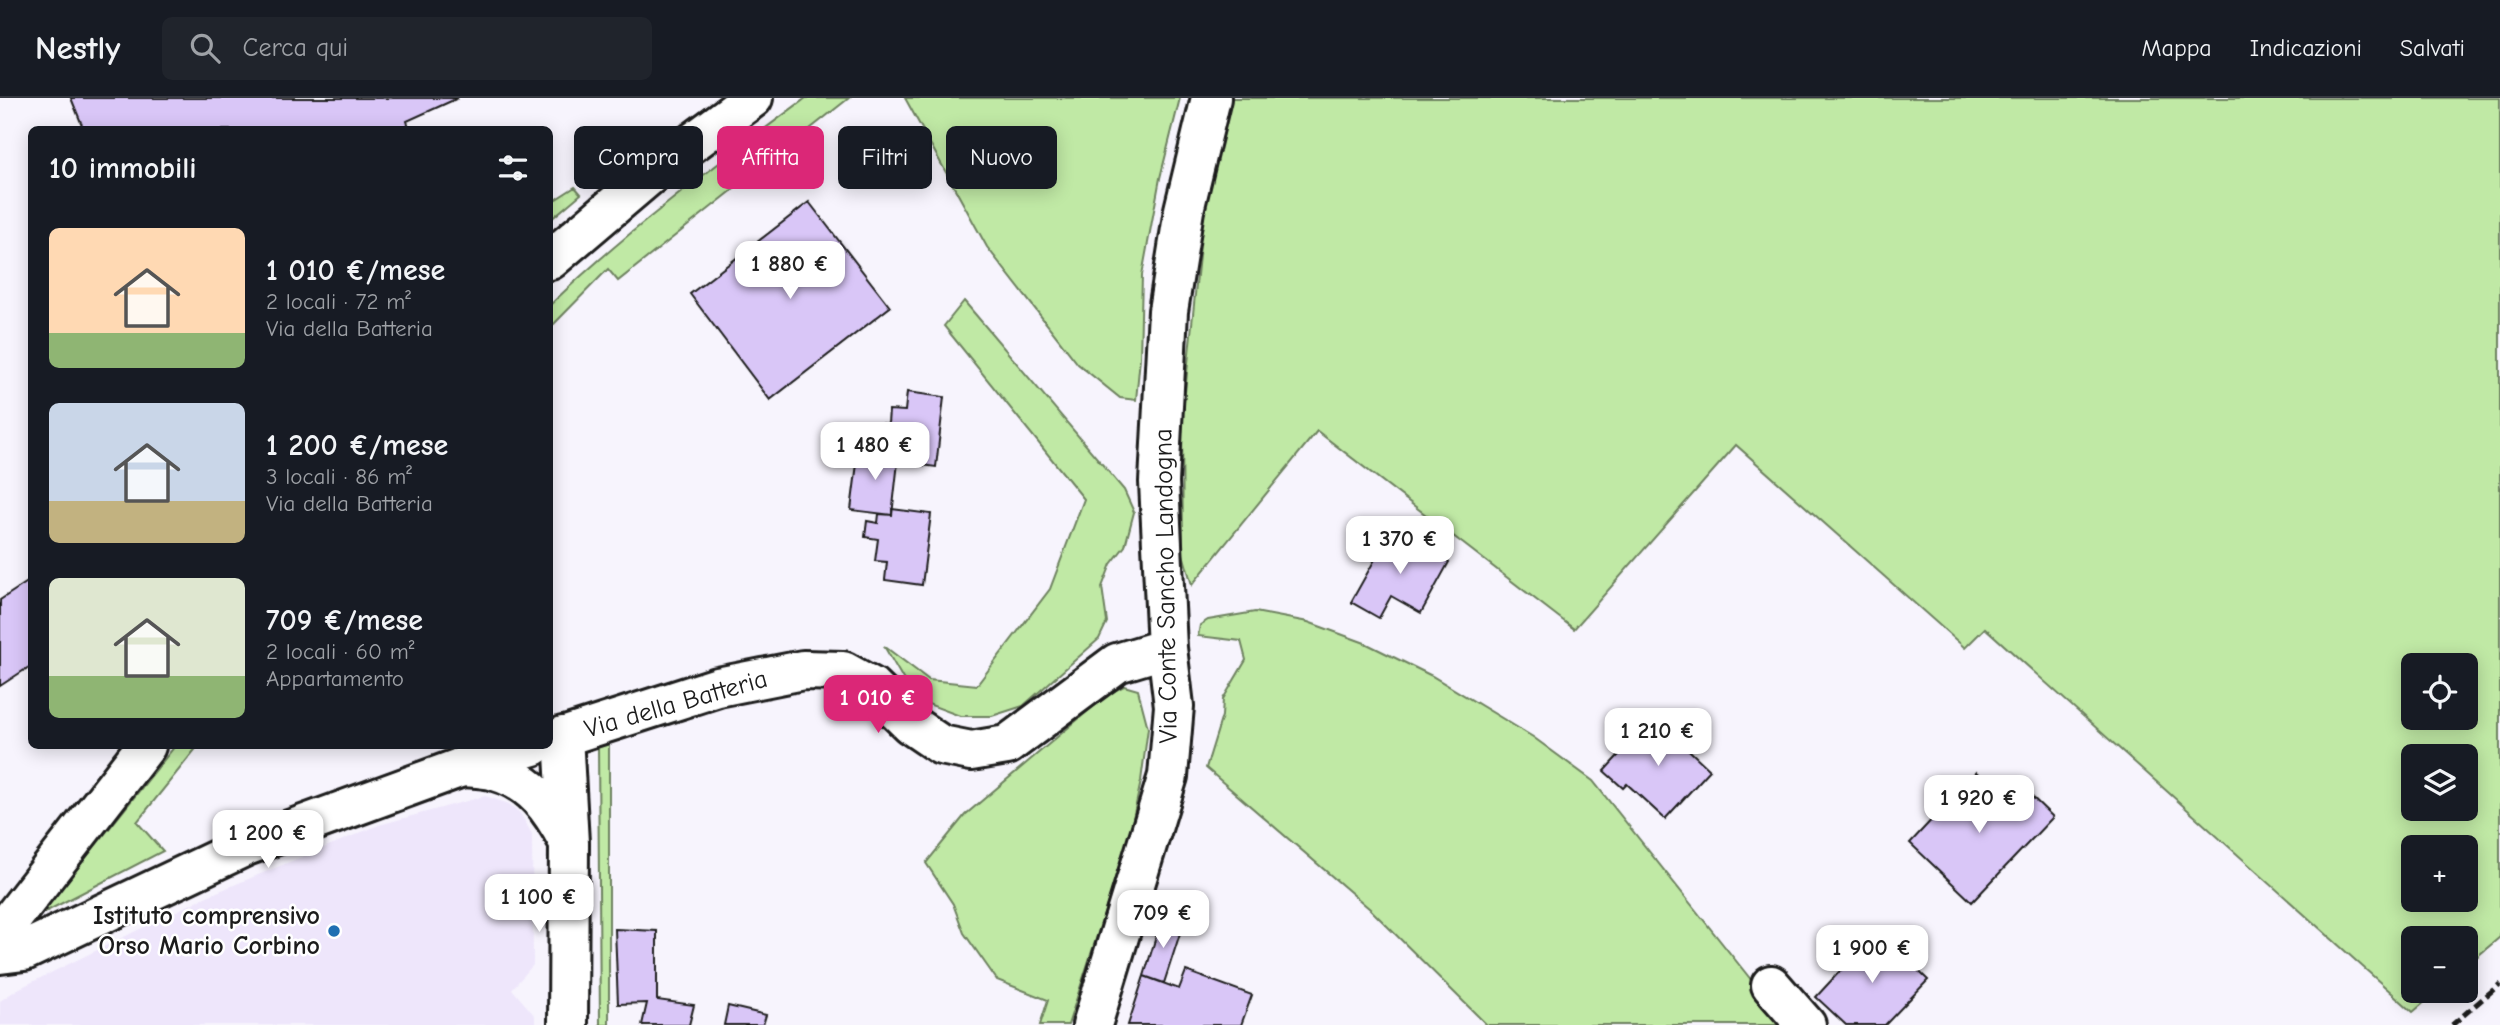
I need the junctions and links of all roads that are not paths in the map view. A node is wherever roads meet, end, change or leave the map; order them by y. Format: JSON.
{"nodes":[{"id":1,"x":753,"y":98,"type":"edge"},
{"id":2,"x":1211,"y":98,"type":"edge"},
{"id":3,"x":553,"y":257,"type":"edge"},
{"id":4,"x":1167,"y":648,"type":"junction"},
{"id":5,"x":553,"y":740,"type":"edge"},
{"id":6,"x":144,"y":749,"type":"edge"},
{"id":7,"x":522,"y":749,"type":"edge"},
{"id":8,"x":551,"y":749,"type":"edge"},
{"id":9,"x":462,"y":767,"type":"junction"},
{"id":10,"x":569,"y":844,"type":"junction"},
{"id":11,"x":0,"y":934,"type":"edge"},
{"id":12,"x":0,"y":954,"type":"edge"},
{"id":13,"x":1772,"y":985,"type":"dead end"},
{"id":14,"x":568,"y":1025,"type":"edge"},
{"id":15,"x":1092,"y":1025,"type":"edge"},
{"id":16,"x":1806,"y":1025,"type":"edge"}],
"edges":[{"from":1,"to":3,"type":"main road"},
{"from":2,"to":4,"type":"main road","name":"Via Conte Sancho Landogna"},
{"from":4,"to":5,"type":"main road","name":"Via della Batteria"},
{"from":4,"to":15,"type":"main road","name":"Via Conte Sancho Landogna"},
{"from":6,"to":11,"type":"main road"},
{"from":7,"to":9,"type":"main road","name":"Via della Batteria"},
{"from":8,"to":10,"type":"main road"},
{"from":9,"to":10,"type":"main road"},
{"from":9,"to":12,"type":"main road","name":"Via della Batteria"},
{"from":10,"to":14,"type":"main road"},
{"from":13,"to":16,"type":"main road"}]}
